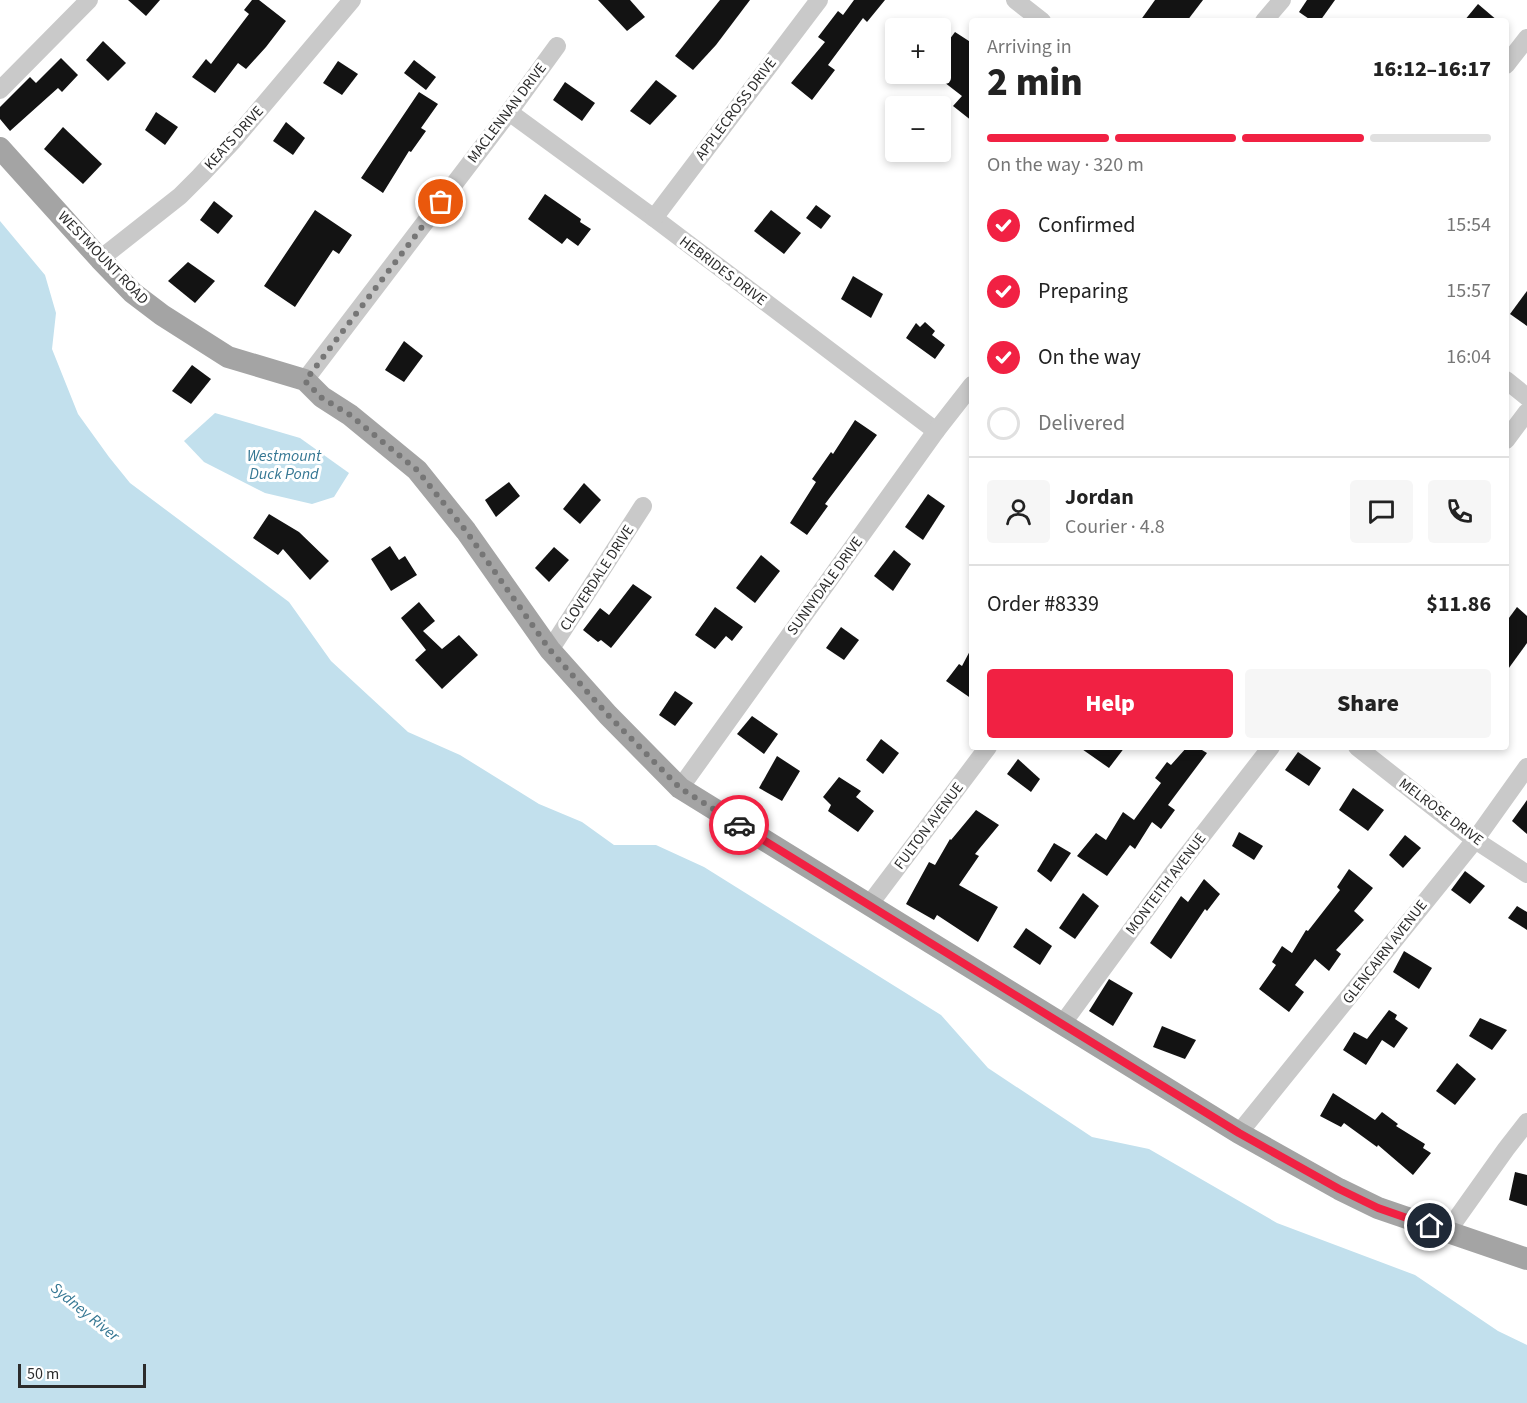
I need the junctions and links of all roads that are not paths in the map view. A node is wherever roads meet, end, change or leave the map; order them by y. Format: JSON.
{"nodes":[{"id":1,"x":89,"y":0,"type":"edge"},
{"id":2,"x":352,"y":0,"type":"edge"},
{"id":3,"x":819,"y":0,"type":"edge"},
{"id":4,"x":1015,"y":0,"type":"edge"},
{"id":5,"x":1282,"y":0,"type":"edge"},
{"id":6,"x":1038,"y":18,"type":"edge"},
{"id":7,"x":1267,"y":18,"type":"edge"},
{"id":8,"x":1527,"y":38,"type":"edge"},
{"id":9,"x":557,"y":46,"type":"dead end"},
{"id":10,"x":1509,"y":61,"type":"edge"},
{"id":11,"x":0,"y":90,"type":"edge"},
{"id":12,"x":509,"y":112,"type":"junction"},
{"id":13,"x":0,"y":148,"type":"edge"},
{"id":14,"x":654,"y":219,"type":"junction"},
{"id":15,"x":100,"y":259,"type":"junction"},
{"id":16,"x":305,"y":381,"type":"junction"},
{"id":17,"x":1509,"y":382,"type":"edge"},
{"id":18,"x":969,"y":389,"type":"edge"},
{"id":19,"x":1527,"y":397,"type":"edge"},
{"id":20,"x":1527,"y":412,"type":"edge"},
{"id":21,"x":936,"y":431,"type":"junction"},
{"id":22,"x":1509,"y":436,"type":"edge"},
{"id":23,"x":643,"y":506,"type":"dead end"},
{"id":24,"x":550,"y":650,"type":"junction"},
{"id":25,"x":986,"y":750,"type":"edge"},
{"id":26,"x":1269,"y":750,"type":"edge"},
{"id":27,"x":1361,"y":750,"type":"edge"},
{"id":28,"x":1527,"y":767,"type":"edge"},
{"id":29,"x":680,"y":788,"type":"junction"},
{"id":30,"x":1475,"y":840,"type":"junction"},
{"id":31,"x":1527,"y":874,"type":"edge"},
{"id":32,"x":869,"y":905,"type":"junction"},
{"id":33,"x":1063,"y":1023,"type":"junction"},
{"id":34,"x":1527,"y":1122,"type":"edge"},
{"id":35,"x":1239,"y":1133,"type":"junction"},
{"id":36,"x":1448,"y":1232,"type":"junction"},
{"id":37,"x":1527,"y":1259,"type":"edge"}],
"edges":[{"from":1,"to":11,"type":"street"},
{"from":2,"to":15,"type":"street","name":"KEATS DRIVE"},
{"from":3,"to":14,"type":"street","name":"APPLECROSS DRIVE"},
{"from":4,"to":6,"type":"street"},
{"from":5,"to":7,"type":"street"},
{"from":8,"to":10,"type":"street"},
{"from":9,"to":12,"type":"street","name":"MACLENNAN DRIVE"},
{"from":12,"to":14,"type":"street","name":"HEBRIDES DRIVE"},
{"from":12,"to":16,"type":"street","name":"MACLENNAN DRIVE"},
{"from":13,"to":15,"type":"main road","name":"WESTMOUNT ROAD"},
{"from":14,"to":21,"type":"street","name":"HEBRIDES DRIVE"},
{"from":15,"to":16,"type":"main road","name":"WESTMOUNT ROAD"},
{"from":16,"to":24,"type":"main road","name":"WESTMOUNT ROAD"},
{"from":17,"to":19,"type":"street"},
{"from":18,"to":21,"type":"street","name":"SUNNYDALE DRIVE"},
{"from":20,"to":22,"type":"street"},
{"from":21,"to":29,"type":"street","name":"SUNNYDALE DRIVE"},
{"from":23,"to":24,"type":"street","name":"CLOVERDALE DRIVE"},
{"from":24,"to":29,"type":"main road","name":"WESTMOUNT ROAD"},
{"from":25,"to":32,"type":"street","name":"FULTON AVENUE"},
{"from":26,"to":33,"type":"street","name":"MONTEITH AVENUE"},
{"from":27,"to":30,"type":"street","name":"MELROSE DRIVE"},
{"from":28,"to":30,"type":"street","name":"GLENCAIRN AVENUE"},
{"from":29,"to":32,"type":"main road","name":"WESTMOUNT ROAD"},
{"from":30,"to":31,"type":"street","name":"MELROSE DRIVE"},
{"from":30,"to":35,"type":"street","name":"GLENCAIRN AVENUE"},
{"from":32,"to":33,"type":"main road","name":"WESTMOUNT ROAD"},
{"from":33,"to":35,"type":"main road","name":"WESTMOUNT ROAD"},
{"from":34,"to":36,"type":"street"},
{"from":35,"to":36,"type":"main road","name":"WESTMOUNT ROAD"},
{"from":36,"to":37,"type":"main road","name":"WESTMOUNT ROAD"}]}
